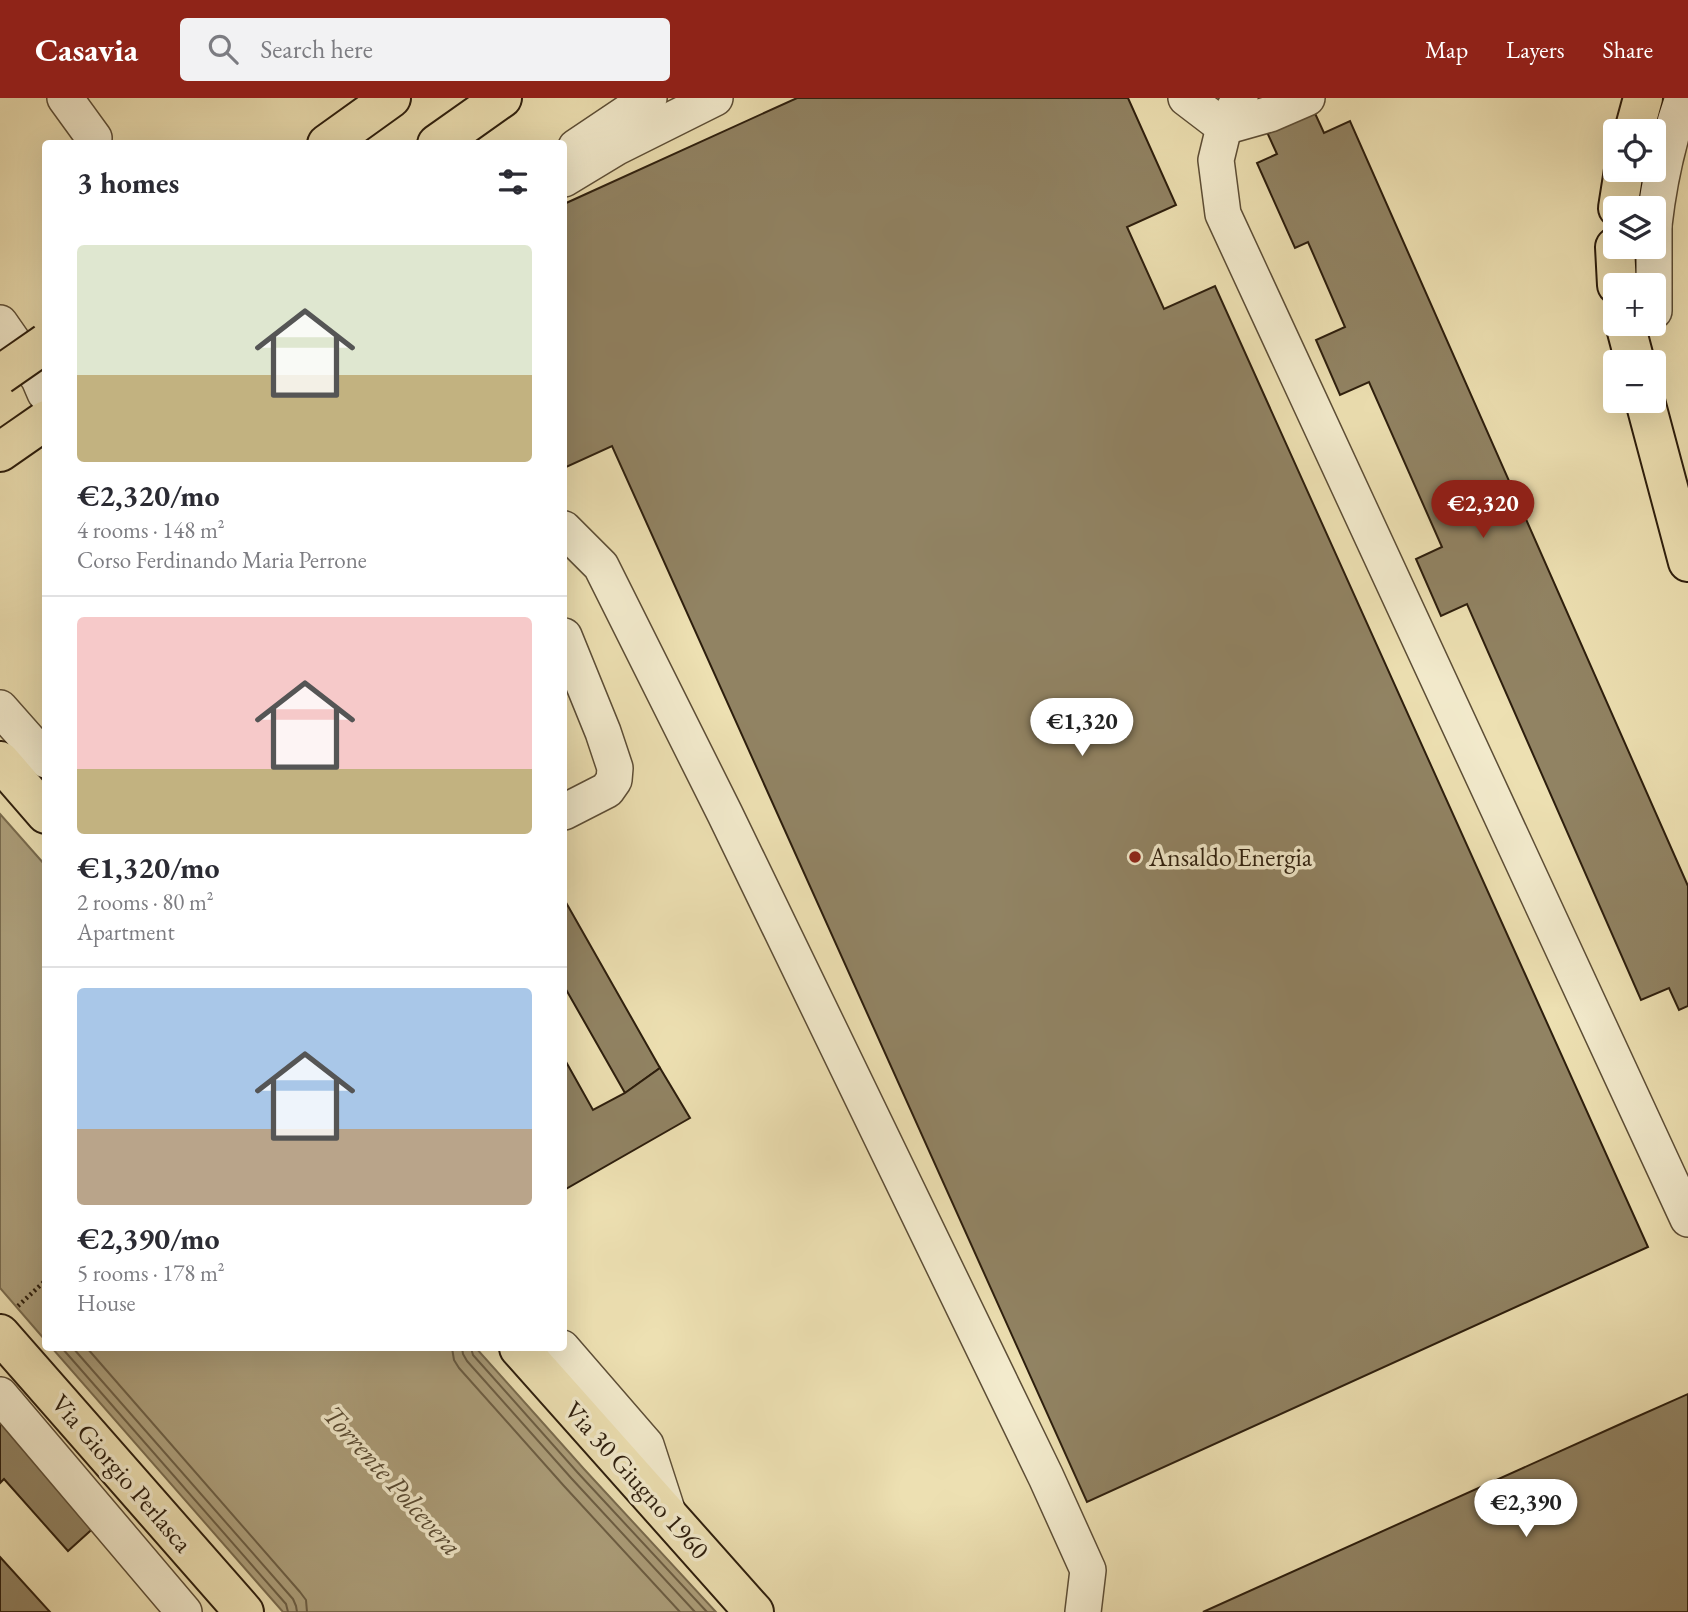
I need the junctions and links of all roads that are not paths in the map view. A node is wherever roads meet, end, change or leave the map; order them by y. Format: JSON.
{"nodes":[{"id":1,"x":65,"y":98,"type":"edge"},
{"id":2,"x":391,"y":98,"type":"edge"},
{"id":3,"x":502,"y":98,"type":"edge"},
{"id":4,"x":649,"y":98,"type":"edge"},
{"id":5,"x":715,"y":98,"type":"edge"},
{"id":6,"x":1186,"y":98,"type":"edge"},
{"id":7,"x":1307,"y":98,"type":"edge"},
{"id":8,"x":1643,"y":98,"type":"edge"},
{"id":9,"x":1683,"y":98,"type":"edge"},
{"id":10,"x":1232,"y":112,"type":"edge"},
{"id":11,"x":1637,"y":119,"type":"edge"},
{"id":12,"x":94,"y":138,"type":"dead end"},
{"id":13,"x":333,"y":140,"type":"edge"},
{"id":14,"x":444,"y":140,"type":"edge"},
{"id":15,"x":567,"y":153,"type":"edge"},
{"id":16,"x":567,"y":177,"type":"edge"},
{"id":17,"x":1658,"y":196,"type":"edge"},
{"id":18,"x":0,"y":323,"type":"edge"},
{"id":19,"x":42,"y":346,"type":"edge"},
{"id":20,"x":0,"y":375,"type":"edge"},
{"id":21,"x":42,"y":392,"type":"edge"},
{"id":22,"x":42,"y":409,"type":"edge"},
{"id":23,"x":1648,"y":413,"type":"edge"},
{"id":24,"x":0,"y":452,"type":"edge"},
{"id":25,"x":567,"y":532,"type":"edge"},
{"id":26,"x":1688,"y":562,"type":"edge"},
{"id":27,"x":567,"y":643,"type":"edge"},
{"id":28,"x":0,"y":708,"type":"edge"},
{"id":29,"x":42,"y":755,"type":"edge"},
{"id":30,"x":0,"y":761,"type":"edge"},
{"id":31,"x":42,"y":809,"type":"edge"},
{"id":32,"x":567,"y":810,"type":"edge"},
{"id":33,"x":1688,"y":1219,"type":"edge"},
{"id":34,"x":4,"y":1333,"type":"edge"},
{"id":35,"x":522,"y":1351,"type":"edge"},
{"id":36,"x":565,"y":1351,"type":"edge"},
{"id":37,"x":0,"y":1395,"type":"edge"},
{"id":38,"x":669,"y":1516,"type":"junction"},
{"id":39,"x":184,"y":1612,"type":"edge"},
{"id":40,"x":244,"y":1612,"type":"edge"},
{"id":41,"x":754,"y":1612,"type":"edge"},
{"id":42,"x":1083,"y":1612,"type":"edge"}],
"edges":[{"from":1,"to":12,"type":"street"},
{"from":2,"to":13,"type":"main road"},
{"from":3,"to":14,"type":"main road"},
{"from":4,"to":15,"type":"street"},
{"from":5,"to":16,"type":"street"},
{"from":6,"to":10,"type":"street"},
{"from":7,"to":10,"type":"street"},
{"from":8,"to":11,"type":"main road"},
{"from":9,"to":17,"type":"street"},
{"from":10,"to":33,"type":"street"},
{"from":18,"to":21,"type":"street"},
{"from":19,"to":20,"type":"main road","bridge":true},
{"from":22,"to":24,"type":"main road"},
{"from":23,"to":26,"type":"main road"},
{"from":25,"to":42,"type":"street"},
{"from":27,"to":32,"type":"street"},
{"from":28,"to":29,"type":"street"},
{"from":30,"to":31,"type":"main road"},
{"from":34,"to":40,"type":"main road","name":"Via Giorgio Perlasca"},
{"from":35,"to":38,"type":"main road","name":"Via 30 Giugno 1960"},
{"from":36,"to":38,"type":"street"},
{"from":37,"to":39,"type":"street"},
{"from":38,"to":41,"type":"main road","name":"Via 30 Giugno 1960"}]}
